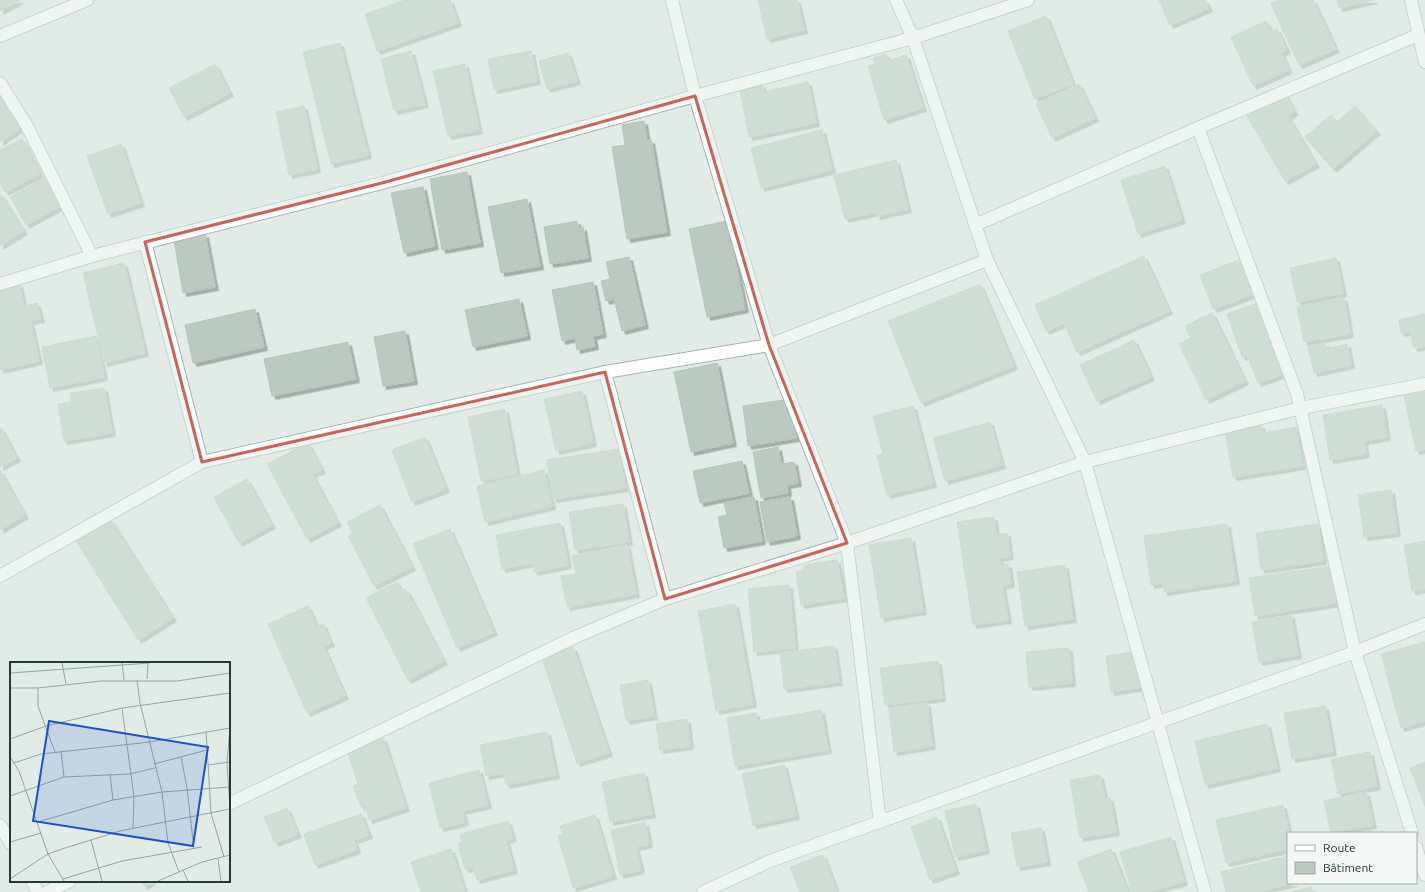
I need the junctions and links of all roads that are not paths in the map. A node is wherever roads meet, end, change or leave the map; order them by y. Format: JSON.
{"nodes":[{"id":1,"x":87,"y":0,"type":"edge"},
{"id":2,"x":672,"y":0,"type":"edge"},
{"id":3,"x":896,"y":0,"type":"edge"},
{"id":4,"x":1028,"y":0,"type":"edge"},
{"id":5,"x":1411,"y":0,"type":"edge"},
{"id":6,"x":1418,"y":35,"type":"junction"},
{"id":7,"x":0,"y":36,"type":"edge"},
{"id":8,"x":913,"y":38,"type":"junction"},
{"id":9,"x":1425,"y":62,"type":"edge"},
{"id":10,"x":0,"y":83,"type":"edge"},
{"id":11,"x":695,"y":96,"type":"junction"},
{"id":12,"x":1198,"y":128,"type":"junction"},
{"id":13,"x":975,"y":225,"type":"junction"},
{"id":14,"x":145,"y":242,"type":"junction"},
{"id":15,"x":92,"y":256,"type":"junction"},
{"id":16,"x":987,"y":260,"type":"junction"},
{"id":17,"x":0,"y":284,"type":"edge"},
{"id":18,"x":769,"y":345,"type":"junction"},
{"id":19,"x":605,"y":372,"type":"junction"},
{"id":20,"x":1425,"y":384,"type":"edge"},
{"id":21,"x":1301,"y":408,"type":"junction"},
{"id":22,"x":202,"y":462,"type":"junction"},
{"id":23,"x":1085,"y":462,"type":"junction"},
{"id":24,"x":847,"y":543,"type":"junction"},
{"id":25,"x":0,"y":576,"type":"edge"},
{"id":26,"x":664,"y":599,"type":"junction"},
{"id":27,"x":1425,"y":624,"type":"edge"},
{"id":28,"x":1355,"y":652,"type":"junction"},
{"id":29,"x":1158,"y":722,"type":"junction"},
{"id":30,"x":230,"y":804,"type":"edge"},
{"id":31,"x":880,"y":822,"type":"junction"},
{"id":32,"x":0,"y":825,"type":"edge"},
{"id":33,"x":1412,"y":832,"type":"edge"},
{"id":34,"x":10,"y":842,"type":"edge"},
{"id":35,"x":1417,"y":850,"type":"edge"},
{"id":36,"x":1425,"y":875,"type":"edge"},
{"id":37,"x":33,"y":882,"type":"edge"},
{"id":38,"x":68,"y":882,"type":"edge"},
{"id":39,"x":38,"y":892,"type":"edge"},
{"id":40,"x":47,"y":892,"type":"edge"},
{"id":41,"x":703,"y":892,"type":"edge"},
{"id":42,"x":1205,"y":892,"type":"edge"}],
"edges":[{"from":1,"to":7,"type":"street"},
{"from":2,"to":11,"type":"street"},
{"from":3,"to":8,"type":"street"},
{"from":4,"to":8,"type":"street"},
{"from":5,"to":6,"type":"street"},
{"from":6,"to":9,"type":"street"},
{"from":6,"to":12,"type":"street"},
{"from":8,"to":11,"type":"street"},
{"from":8,"to":13,"type":"street"},
{"from":10,"to":15,"type":"street"},
{"from":11,"to":14,"type":"street"},
{"from":11,"to":18,"type":"street"},
{"from":12,"to":13,"type":"street"},
{"from":12,"to":21,"type":"street"},
{"from":13,"to":16,"type":"street"},
{"from":14,"to":15,"type":"street"},
{"from":14,"to":22,"type":"street"},
{"from":15,"to":17,"type":"street"},
{"from":16,"to":18,"type":"street"},
{"from":16,"to":23,"type":"street"},
{"from":18,"to":19,"type":"street"},
{"from":18,"to":24,"type":"street"},
{"from":19,"to":22,"type":"street"},
{"from":19,"to":26,"type":"street"},
{"from":20,"to":21,"type":"street"},
{"from":21,"to":23,"type":"street"},
{"from":21,"to":28,"type":"street"},
{"from":22,"to":25,"type":"street"},
{"from":23,"to":24,"type":"street"},
{"from":23,"to":29,"type":"street"},
{"from":24,"to":26,"type":"street"},
{"from":24,"to":31,"type":"street"},
{"from":26,"to":30,"type":"street"},
{"from":27,"to":28,"type":"street"},
{"from":28,"to":29,"type":"street"},
{"from":28,"to":33,"type":"street"},
{"from":29,"to":31,"type":"street"},
{"from":29,"to":42,"type":"street"},
{"from":31,"to":41,"type":"street"},
{"from":32,"to":34,"type":"street"},
{"from":35,"to":36,"type":"street"},
{"from":37,"to":39,"type":"street"},
{"from":38,"to":40,"type":"street"}]}
